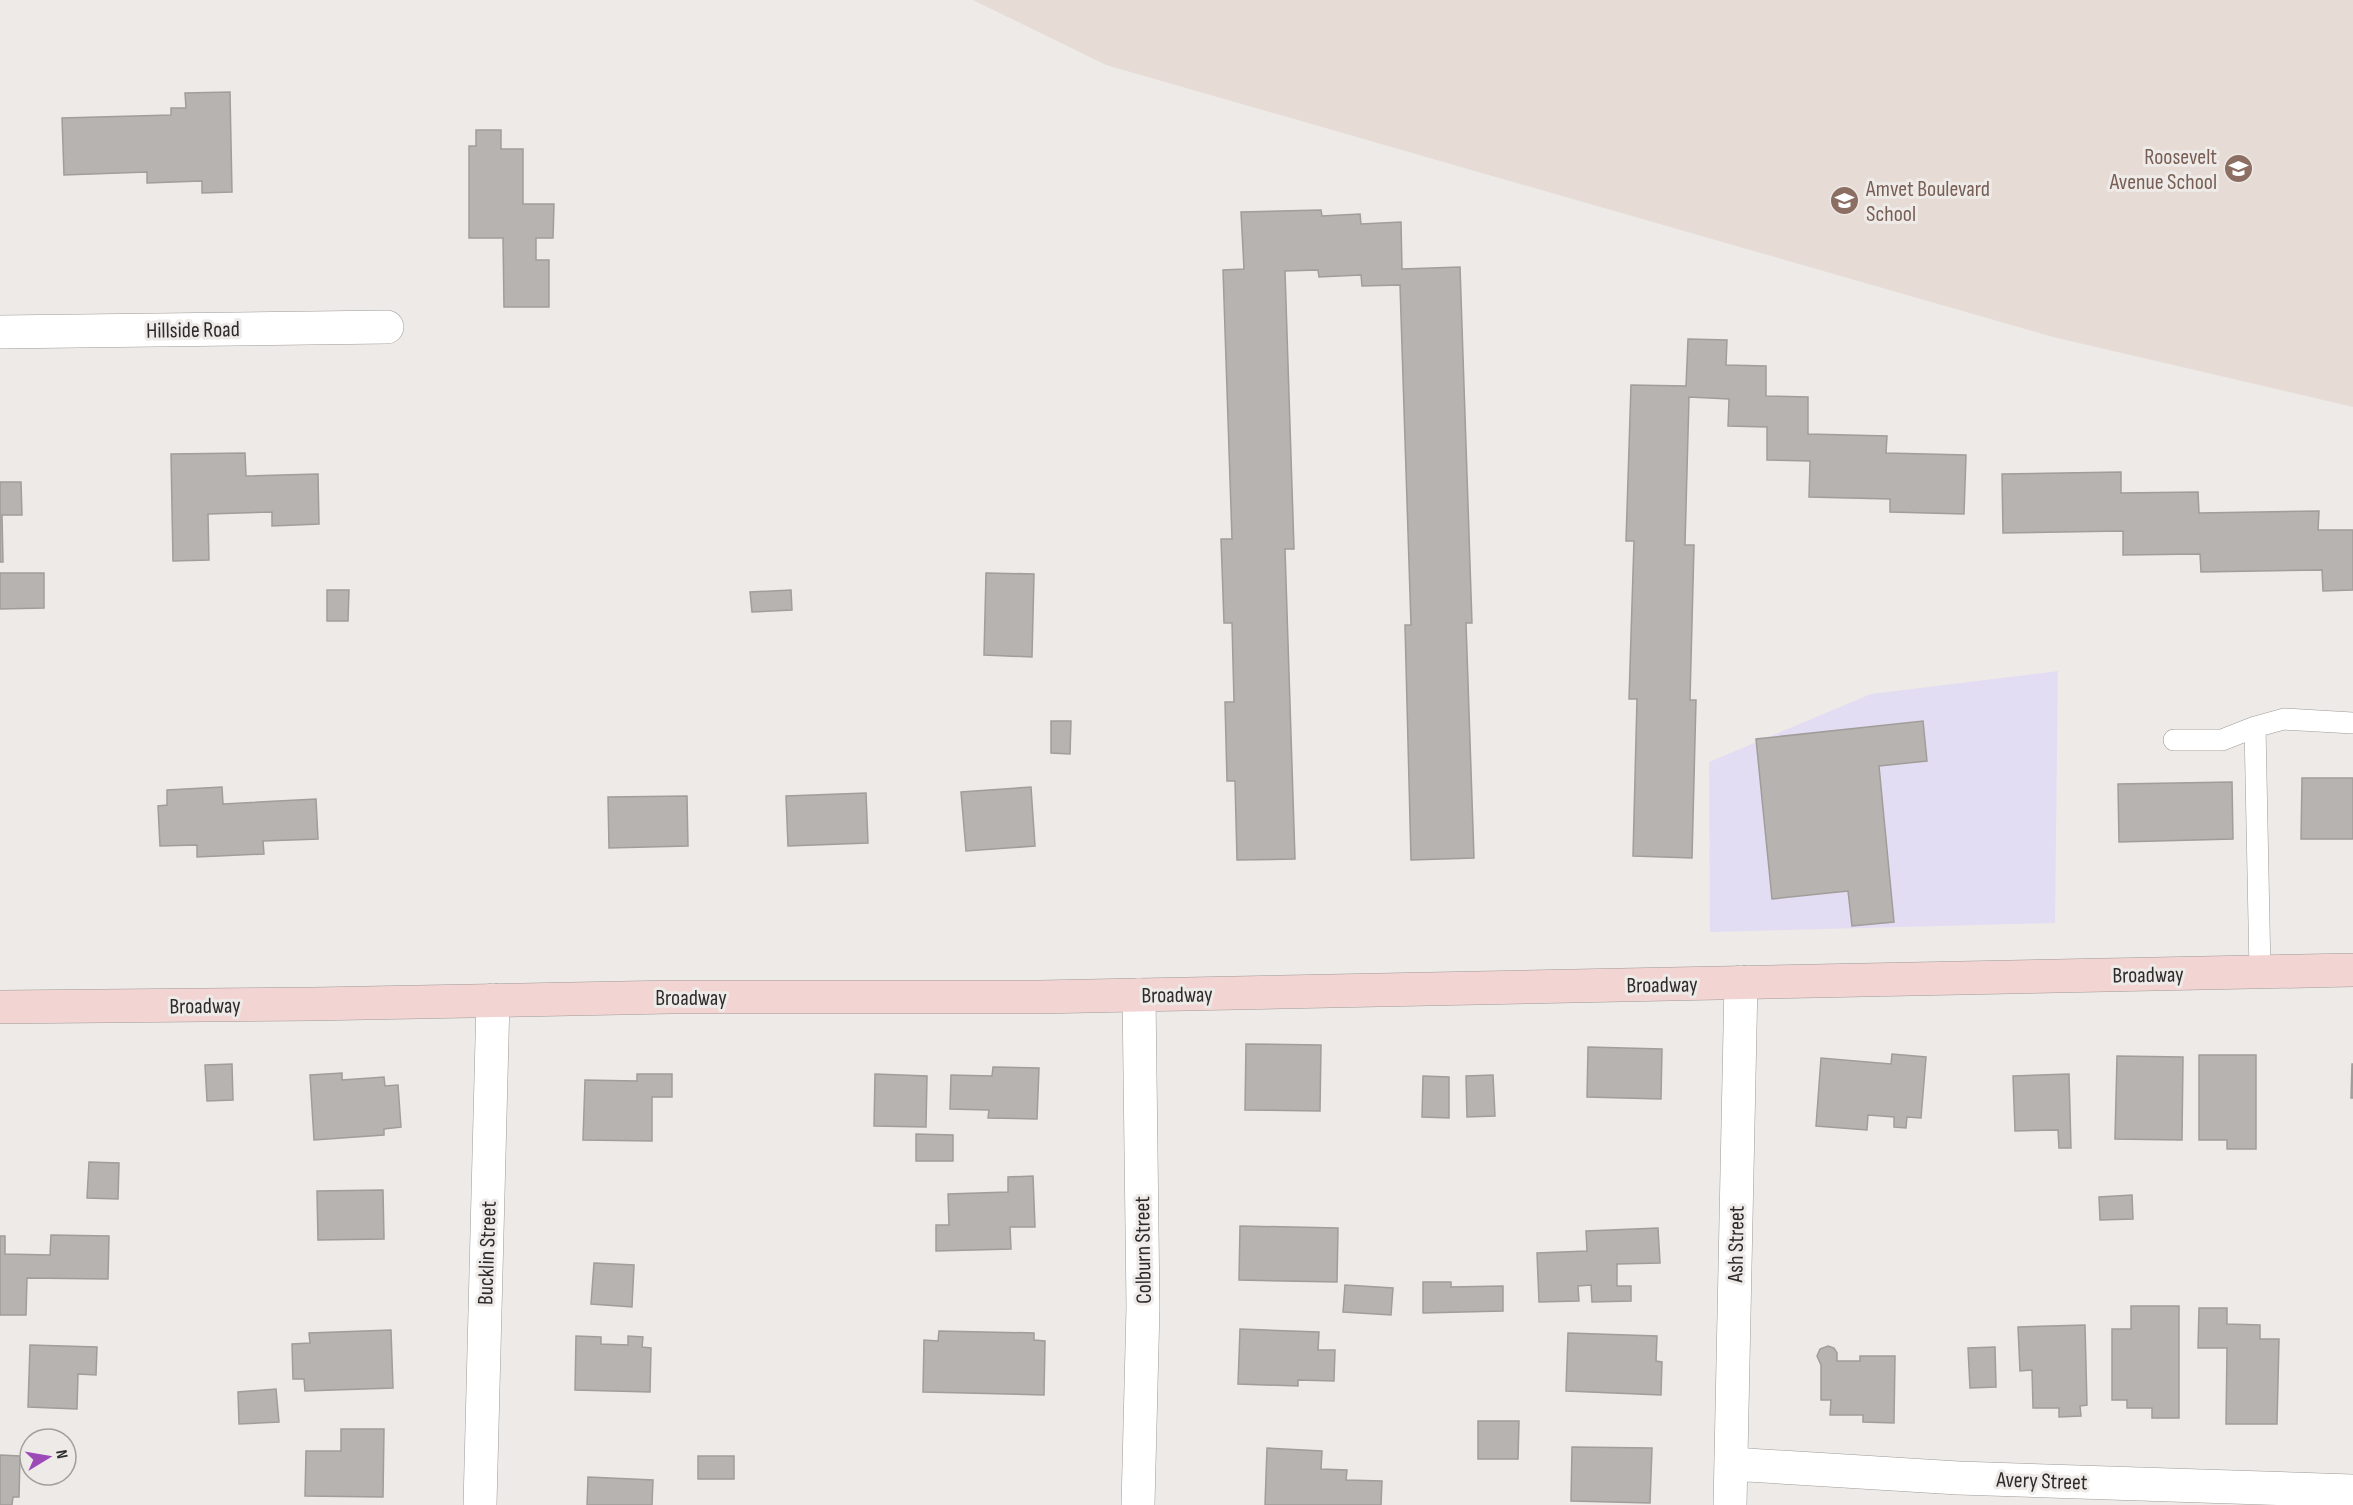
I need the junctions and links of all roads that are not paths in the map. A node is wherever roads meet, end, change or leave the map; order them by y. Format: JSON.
{"nodes":[{"id":1,"x":387,"y":327,"type":"dead end"},
{"id":2,"x":0,"y":332,"type":"edge"},
{"id":3,"x":2353,"y":723,"type":"edge"},
{"id":4,"x":2255,"y":727,"type":"junction"},
{"id":5,"x":2174,"y":740,"type":"dead end"},
{"id":6,"x":2353,"y":970,"type":"edge"},
{"id":7,"x":2260,"y":971,"type":"junction"},
{"id":8,"x":1741,"y":982,"type":"junction"},
{"id":9,"x":1139,"y":995,"type":"junction"},
{"id":10,"x":493,"y":1000,"type":"junction"},
{"id":11,"x":0,"y":1007,"type":"edge"},
{"id":12,"x":1731,"y":1464,"type":"junction"},
{"id":13,"x":2353,"y":1491,"type":"edge"},
{"id":14,"x":480,"y":1505,"type":"edge"},
{"id":15,"x":1138,"y":1505,"type":"edge"},
{"id":16,"x":1730,"y":1505,"type":"edge"}],
"edges":[{"from":1,"to":2,"type":"street","name":"Hillside Road"},
{"from":3,"to":4,"type":"lane"},
{"from":4,"to":5,"type":"lane"},
{"from":4,"to":7,"type":"lane"},
{"from":6,"to":7,"type":"street","name":"Broadway"},
{"from":7,"to":8,"type":"street","name":"Broadway"},
{"from":8,"to":9,"type":"street","name":"Broadway"},
{"from":8,"to":12,"type":"street","name":"Ash Street"},
{"from":9,"to":10,"type":"street","name":"Broadway"},
{"from":9,"to":15,"type":"street","name":"Colburn Street"},
{"from":10,"to":11,"type":"street","name":"Broadway"},
{"from":10,"to":14,"type":"street","name":"Bucklin Street"},
{"from":12,"to":13,"type":"street","name":"Avery Street"},
{"from":12,"to":16,"type":"street","name":"Ash Street"}]}
